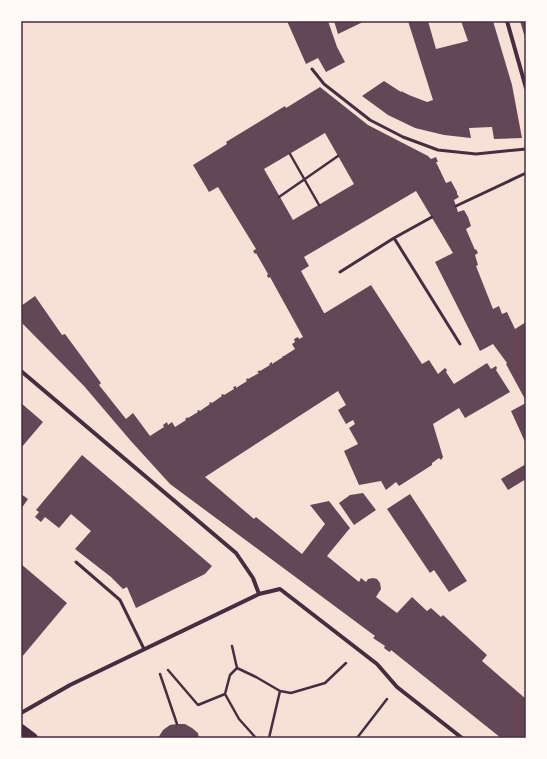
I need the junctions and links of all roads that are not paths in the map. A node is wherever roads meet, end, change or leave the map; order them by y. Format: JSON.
{"nodes":[{"id":1,"x":507,"y":21,"type":"edge"},
{"id":2,"x":312,"y":68,"type":"dead end"},
{"id":3,"x":526,"y":88,"type":"edge"},
{"id":4,"x":526,"y":149,"type":"edge"},
{"id":5,"x":526,"y":173,"type":"edge"},
{"id":6,"x":456,"y":206,"type":"dead end"},
{"id":7,"x":432,"y":217,"type":"dead end"},
{"id":8,"x":394,"y":238,"type":"junction"},
{"id":9,"x":340,"y":272,"type":"dead end"},
{"id":10,"x":460,"y":344,"type":"dead end"},
{"id":11,"x":21,"y":371,"type":"edge"},
{"id":12,"x":76,"y":562,"type":"dead end"},
{"id":13,"x":259,"y":594,"type":"junction"},
{"id":14,"x":144,"y":649,"type":"junction"},
{"id":15,"x":21,"y":713,"type":"edge"},
{"id":16,"x":21,"y":729,"type":"edge"},
{"id":17,"x":32,"y":738,"type":"edge"},
{"id":18,"x":462,"y":738,"type":"edge"}],
"edges":[{"from":1,"to":3,"type":"street"},
{"from":2,"to":4,"type":"lane"},
{"from":5,"to":6,"type":"lane"},
{"from":7,"to":8,"type":"lane"},
{"from":8,"to":9,"type":"lane"},
{"from":8,"to":10,"type":"lane"},
{"from":11,"to":13,"type":"street"},
{"from":12,"to":14,"type":"lane"},
{"from":13,"to":14,"type":"street"},
{"from":13,"to":18,"type":"street"},
{"from":14,"to":15,"type":"street"},
{"from":16,"to":17,"type":"main road"}]}
